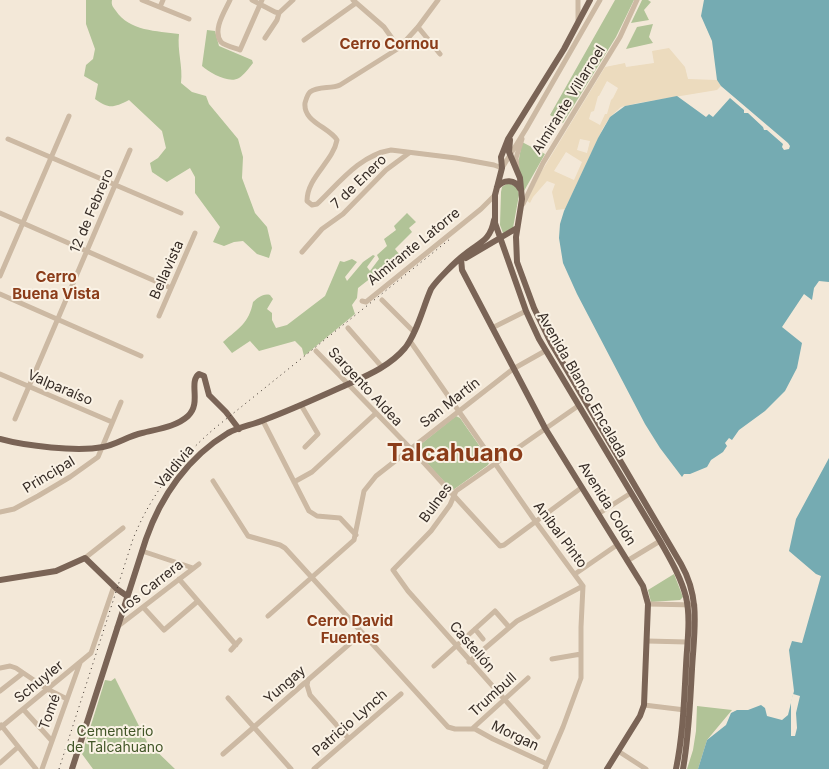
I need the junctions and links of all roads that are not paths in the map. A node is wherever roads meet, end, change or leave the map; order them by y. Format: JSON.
{"nodes":[{"id":1,"x":142,"y":0,"type":"edge"},
{"id":2,"x":163,"y":0,"type":"edge"},
{"id":3,"x":230,"y":0,"type":"edge"},
{"id":4,"x":252,"y":0,"type":"edge"},
{"id":5,"x":293,"y":0,"type":"edge"},
{"id":6,"x":438,"y":0,"type":"edge"},
{"id":7,"x":578,"y":0,"type":"edge"},
{"id":8,"x":590,"y":0,"type":"edge"},
{"id":9,"x":600,"y":0,"type":"edge"},
{"id":10,"x":637,"y":0,"type":"edge"},
{"id":11,"x":355,"y":1,"type":"edge"},
{"id":12,"x":261,"y":2,"type":"edge"},
{"id":13,"x":160,"y":7,"type":"junction"},
{"id":14,"x":279,"y":13,"type":"junction"},
{"id":15,"x":190,"y":19,"type":"dead end"},
{"id":16,"x":578,"y":23,"type":"junction"},
{"id":17,"x":418,"y":28,"type":"junction"},
{"id":18,"x":265,"y":38,"type":"dead end"},
{"id":19,"x":304,"y":40,"type":"dead end"},
{"id":20,"x":399,"y":48,"type":"junction"},
{"id":21,"x":440,"y":54,"type":"dead end"},
{"id":22,"x":69,"y":116,"type":"dead end"},
{"id":23,"x":526,"y":129,"type":"junction"},
{"id":24,"x":512,"y":134,"type":"junction"},
{"id":25,"x":8,"y":139,"type":"dead end"},
{"id":26,"x":130,"y":150,"type":"dead end"},
{"id":27,"x":410,"y":153,"type":"junction"},
{"id":28,"x":510,"y":155,"type":"junction"},
{"id":29,"x":51,"y":157,"type":"junction"},
{"id":30,"x":502,"y":168,"type":"junction"},
{"id":31,"x":520,"y":178,"type":"junction"},
{"id":32,"x":116,"y":185,"type":"junction"},
{"id":33,"x":520,"y":189,"type":"junction"},
{"id":34,"x":495,"y":192,"type":"junction"},
{"id":35,"x":494,"y":205,"type":"junction"},
{"id":36,"x":481,"y":209,"type":"junction"},
{"id":37,"x":181,"y":212,"type":"dead end"},
{"id":38,"x":520,"y":212,"type":"junction"},
{"id":39,"x":0,"y":213,"type":"edge"},
{"id":40,"x":494,"y":217,"type":"junction"},
{"id":41,"x":23,"y":223,"type":"junction"},
{"id":42,"x":517,"y":228,"type":"junction"},
{"id":43,"x":195,"y":233,"type":"dead end"},
{"id":44,"x":500,"y":239,"type":"junction"},
{"id":45,"x":87,"y":251,"type":"junction"},
{"id":46,"x":302,"y":252,"type":"dead end"},
{"id":47,"x":461,"y":260,"type":"junction"},
{"id":48,"x":0,"y":276,"type":"edge"},
{"id":49,"x":171,"y":288,"type":"junction"},
{"id":50,"x":0,"y":294,"type":"edge"},
{"id":51,"x":382,"y":300,"type":"dead end"},
{"id":52,"x":362,"y":301,"type":"dead end"},
{"id":53,"x":526,"y":311,"type":"junction"},
{"id":54,"x":159,"y":316,"type":"dead end"},
{"id":55,"x":57,"y":320,"type":"junction"},
{"id":56,"x":348,"y":328,"type":"dead end"},
{"id":57,"x":492,"y":328,"type":"junction"},
{"id":58,"x":414,"y":332,"type":"junction"},
{"id":59,"x":410,"y":341,"type":"junction"},
{"id":60,"x":316,"y":351,"type":"dead end"},
{"id":61,"x":545,"y":351,"type":"junction"},
{"id":62,"x":556,"y":352,"type":"junction"},
{"id":63,"x":142,"y":356,"type":"dead end"},
{"id":64,"x":382,"y":367,"type":"junction"},
{"id":65,"x":513,"y":369,"type":"junction"},
{"id":66,"x":0,"y":374,"type":"edge"},
{"id":67,"x":347,"y":384,"type":"junction"},
{"id":68,"x":29,"y":386,"type":"junction"},
{"id":69,"x":583,"y":397,"type":"junction"},
{"id":70,"x":121,"y":402,"type":"dead end"},
{"id":71,"x":301,"y":405,"type":"junction"},
{"id":72,"x":578,"y":406,"type":"junction"},
{"id":73,"x":459,"y":411,"type":"junction"},
{"id":74,"x":376,"y":414,"type":"junction"},
{"id":75,"x":15,"y":419,"type":"dead end"},
{"id":76,"x":263,"y":421,"type":"junction"},
{"id":77,"x":112,"y":422,"type":"junction"},
{"id":78,"x":546,"y":428,"type":"junction"},
{"id":79,"x":239,"y":429,"type":"junction"},
{"id":80,"x":0,"y":439,"type":"edge"},
{"id":81,"x":305,"y":447,"type":"dead end"},
{"id":82,"x":100,"y":448,"type":"junction"},
{"id":83,"x":410,"y":449,"type":"junction"},
{"id":84,"x":495,"y":463,"type":"junction"},
{"id":85,"x":213,"y":481,"type":"dead end"},
{"id":86,"x":294,"y":482,"type":"junction"},
{"id":87,"x":581,"y":488,"type":"junction"},
{"id":88,"x":631,"y":493,"type":"junction"},
{"id":89,"x":453,"y":496,"type":"junction"},
{"id":90,"x":642,"y":497,"type":"junction"},
{"id":91,"x":0,"y":512,"type":"edge"},
{"id":92,"x":598,"y":514,"type":"junction"},
{"id":93,"x":536,"y":521,"type":"junction"},
{"id":94,"x":123,"y":528,"type":"dead end"},
{"id":95,"x":664,"y":534,"type":"junction"},
{"id":96,"x":356,"y":535,"type":"junction"},
{"id":97,"x":660,"y":541,"type":"junction"},
{"id":98,"x":617,"y":545,"type":"junction"},
{"id":99,"x":142,"y":551,"type":"junction"},
{"id":100,"x":85,"y":558,"type":"junction"},
{"id":101,"x":627,"y":561,"type":"junction"},
{"id":102,"x":199,"y":564,"type":"dead end"},
{"id":103,"x":193,"y":568,"type":"junction"},
{"id":104,"x":393,"y":570,"type":"joint"},
{"id":105,"x":575,"y":574,"type":"junction"},
{"id":106,"x":312,"y":577,"type":"junction"},
{"id":107,"x":179,"y":579,"type":"junction"},
{"id":108,"x":0,"y":580,"type":"edge"},
{"id":109,"x":114,"y":586,"type":"junction"},
{"id":110,"x":583,"y":586,"type":"junction"},
{"id":111,"x":127,"y":596,"type":"junction"},
{"id":112,"x":198,"y":601,"type":"junction"},
{"id":113,"x":694,"y":601,"type":"junction"},
{"id":114,"x":648,"y":604,"type":"junction"},
{"id":115,"x":688,"y":604,"type":"junction"},
{"id":116,"x":143,"y":607,"type":"junction"},
{"id":117,"x":268,"y":616,"type":"dead end"},
{"id":118,"x":509,"y":627,"type":"junction"},
{"id":119,"x":117,"y":628,"type":"junction"},
{"id":120,"x":475,"y":629,"type":"junction"},
{"id":121,"x":362,"y":632,"type":"junction"},
{"id":122,"x":483,"y":639,"type":"dead end"},
{"id":123,"x":647,"y":641,"type":"junction"},
{"id":124,"x":688,"y":642,"type":"junction"},
{"id":125,"x":456,"y":646,"type":"junction"},
{"id":126,"x":231,"y":650,"type":"dead end"},
{"id":127,"x":581,"y":654,"type":"junction"},
{"id":128,"x":552,"y":659,"type":"dead end"},
{"id":129,"x":80,"y":662,"type":"junction"},
{"id":130,"x":469,"y":662,"type":"junction"},
{"id":131,"x":434,"y":666,"type":"dead end"},
{"id":132,"x":0,"y":668,"type":"edge"},
{"id":133,"x":23,"y":672,"type":"junction"},
{"id":134,"x":528,"y":678,"type":"dead end"},
{"id":135,"x":309,"y":679,"type":"junction"},
{"id":136,"x":47,"y":690,"type":"junction"},
{"id":137,"x":0,"y":691,"type":"edge"},
{"id":138,"x":401,"y":694,"type":"dead end"},
{"id":139,"x":228,"y":698,"type":"dead end"},
{"id":140,"x":503,"y":699,"type":"junction"},
{"id":141,"x":66,"y":700,"type":"junction"},
{"id":142,"x":644,"y":705,"type":"junction"},
{"id":143,"x":24,"y":709,"type":"junction"},
{"id":144,"x":688,"y":710,"type":"junction"},
{"id":145,"x":1,"y":726,"type":"edge"},
{"id":146,"x":254,"y":727,"type":"junction"},
{"id":147,"x":472,"y":728,"type":"junction"},
{"id":148,"x":538,"y":737,"type":"dead end"},
{"id":149,"x":349,"y":739,"type":"junction"},
{"id":150,"x":52,"y":741,"type":"junction"},
{"id":151,"x":18,"y":747,"type":"junction"},
{"id":152,"x":618,"y":750,"type":"junction"},
{"id":153,"x":223,"y":754,"type":"dead end"},
{"id":154,"x":0,"y":763,"type":"edge"},
{"id":155,"x":546,"y":766,"type":"edge"},
{"id":156,"x":36,"y":769,"type":"edge"},
{"id":157,"x":42,"y":769,"type":"edge"},
{"id":158,"x":72,"y":769,"type":"edge"},
{"id":159,"x":291,"y":769,"type":"edge"},
{"id":160,"x":314,"y":769,"type":"edge"},
{"id":161,"x":607,"y":769,"type":"edge"},
{"id":162,"x":646,"y":769,"type":"edge"},
{"id":163,"x":676,"y":769,"type":"edge"},
{"id":164,"x":683,"y":769,"type":"edge"}],
"edges":[{"from":1,"to":13,"type":"street"},
{"from":2,"to":13,"type":"street"},
{"from":3,"to":12,"type":"street"},
{"from":4,"to":12,"type":"street"},
{"from":5,"to":14,"type":"street"},
{"from":6,"to":17,"type":"street"},
{"from":7,"to":16,"type":"street"},
{"from":8,"to":16,"type":"main road"},
{"from":9,"to":23,"type":"street"},
{"from":10,"to":38,"type":"street","name":"Almirante Villarroel"},
{"from":11,"to":19,"type":"street"},
{"from":11,"to":20,"type":"street"},
{"from":12,"to":14,"type":"street"},
{"from":13,"to":15,"type":"street"},
{"from":14,"to":18,"type":"street"},
{"from":16,"to":24,"type":"main road"},
{"from":17,"to":20,"type":"street"},
{"from":17,"to":21,"type":"street"},
{"from":20,"to":27,"type":"street"},
{"from":22,"to":29,"type":"street"},
{"from":23,"to":28,"type":"street"},
{"from":23,"to":31,"type":"street"},
{"from":24,"to":28,"type":"main road"},
{"from":24,"to":30,"type":"main road"},
{"from":25,"to":29,"type":"street"},
{"from":26,"to":32,"type":"street","name":"12 de Febrero"},
{"from":27,"to":30,"type":"street"},
{"from":27,"to":46,"type":"street","name":"7 de Enero"},
{"from":28,"to":30,"type":"street","name":"Avenida Blanco Encalada"},
{"from":28,"to":31,"type":"main road","name":"Avenida Blanco Encalada"},
{"from":29,"to":32,"type":"street"},
{"from":29,"to":41,"type":"street"},
{"from":30,"to":34,"type":"main road","name":"Avenida Blanco Encalada"},
{"from":31,"to":33,"type":"main road","name":"Avenida Blanco Encalada"},
{"from":32,"to":37,"type":"street"},
{"from":32,"to":45,"type":"street","name":"12 de Febrero"},
{"from":33,"to":34,"type":"main road"},
{"from":33,"to":38,"type":"main road","name":"Avenida Blanco Encalada"},
{"from":34,"to":35,"type":"main road","name":"Avenida Blanco Encalada"},
{"from":34,"to":36,"type":"street","name":"Almirante Latorre"},
{"from":35,"to":36,"type":"street","name":"Almirante Latorre"},
{"from":35,"to":40,"type":"main road","name":"Avenida Blanco Encalada"},
{"from":36,"to":52,"type":"street","name":"Almirante Latorre"},
{"from":38,"to":42,"type":"main road","name":"Avenida Blanco Encalada"},
{"from":39,"to":41,"type":"street"},
{"from":40,"to":44,"type":"main road","name":"Avenida Blanco Encalada"},
{"from":40,"to":47,"type":"main road","name":"Valdivia"},
{"from":41,"to":45,"type":"street"},
{"from":41,"to":48,"type":"street"},
{"from":42,"to":44,"type":"main road","name":"Valdivia"},
{"from":42,"to":62,"type":"main road","name":"Avenida Blanco Encalada"},
{"from":43,"to":49,"type":"street","name":"Bellavista"},
{"from":44,"to":47,"type":"main road","name":"Valdivia"},
{"from":44,"to":53,"type":"main road","name":"Avenida Blanco Encalada"},
{"from":45,"to":49,"type":"street"},
{"from":45,"to":55,"type":"street","name":"12 de Febrero"},
{"from":47,"to":57,"type":"main road","name":"Avenida Colón"},
{"from":47,"to":58,"type":"main road","name":"Valdivia"},
{"from":49,"to":54,"type":"street","name":"Bellavista"},
{"from":50,"to":55,"type":"street"},
{"from":51,"to":58,"type":"street"},
{"from":53,"to":57,"type":"street"},
{"from":53,"to":61,"type":"main road","name":"Avenida Blanco Encalada"},
{"from":55,"to":63,"type":"street"},
{"from":55,"to":68,"type":"street","name":"12 de Febrero"},
{"from":56,"to":64,"type":"street"},
{"from":57,"to":65,"type":"main road","name":"Avenida Colón"},
{"from":58,"to":59,"type":"main road","name":"Valdivia"},
{"from":59,"to":64,"type":"main road","name":"Valdivia"},
{"from":59,"to":73,"type":"street","name":"Aníbal Pinto"},
{"from":60,"to":67,"type":"street","name":"Sargento Aldea"},
{"from":61,"to":62,"type":"main road"},
{"from":61,"to":65,"type":"street","name":"San Martín"},
{"from":61,"to":72,"type":"main road","name":"Avenida Blanco Encalada"},
{"from":62,"to":69,"type":"main road","name":"Avenida Blanco Encalada"},
{"from":64,"to":67,"type":"main road","name":"Valdivia"},
{"from":65,"to":73,"type":"street","name":"San Martín"},
{"from":65,"to":78,"type":"main road","name":"Avenida Colón"},
{"from":66,"to":68,"type":"street","name":"Valparaíso"},
{"from":67,"to":71,"type":"main road","name":"Valdivia"},
{"from":67,"to":74,"type":"street","name":"Sargento Aldea"},
{"from":68,"to":75,"type":"street","name":"12 de Febrero"},
{"from":68,"to":77,"type":"street","name":"Valparaíso"},
{"from":69,"to":72,"type":"main road"},
{"from":69,"to":90,"type":"main road","name":"Avenida Blanco Encalada"},
{"from":70,"to":77,"type":"street"},
{"from":71,"to":76,"type":"main road","name":"Valdivia"},
{"from":71,"to":81,"type":"street"},
{"from":72,"to":78,"type":"street","name":"Bulnes"},
{"from":72,"to":88,"type":"main road","name":"Avenida Blanco Encalada"},
{"from":73,"to":83,"type":"street","name":"San Martín"},
{"from":73,"to":84,"type":"street","name":"Aníbal Pinto"},
{"from":74,"to":83,"type":"street","name":"Sargento Aldea"},
{"from":74,"to":86,"type":"street"},
{"from":76,"to":79,"type":"main road","name":"Valdivia"},
{"from":76,"to":86,"type":"street"},
{"from":77,"to":82,"type":"street"},
{"from":78,"to":84,"type":"street","name":"Bulnes"},
{"from":78,"to":87,"type":"main road","name":"Avenida Colón"},
{"from":79,"to":82,"type":"main road"},
{"from":79,"to":99,"type":"main road","name":"Valdivia"},
{"from":80,"to":82,"type":"main road"},
{"from":82,"to":91,"type":"street","name":"Principal"},
{"from":83,"to":89,"type":"street","name":"Sargento Aldea"},
{"from":83,"to":96,"type":"street","name":"San Martín"},
{"from":84,"to":89,"type":"street","name":"Bulnes"},
{"from":84,"to":93,"type":"street","name":"Aníbal Pinto"},
{"from":85,"to":106,"type":"street"},
{"from":86,"to":96,"type":"street"},
{"from":87,"to":92,"type":"main road","name":"Avenida Colón"},
{"from":87,"to":93,"type":"street"},
{"from":88,"to":90,"type":"main road"},
{"from":88,"to":92,"type":"street"},
{"from":88,"to":97,"type":"main road","name":"Avenida Blanco Encalada"},
{"from":89,"to":93,"type":"street","name":"Sargento Aldea"},
{"from":89,"to":104,"type":"street","name":"Bulnes"},
{"from":90,"to":95,"type":"main road","name":"Avenida Blanco Encalada"},
{"from":92,"to":98,"type":"main road","name":"Avenida Colón"},
{"from":93,"to":105,"type":"street","name":"Aníbal Pinto"},
{"from":94,"to":100,"type":"street"},
{"from":95,"to":97,"type":"main road"},
{"from":95,"to":113,"type":"main road","name":"Avenida Blanco Encalada"},
{"from":96,"to":106,"type":"street"},
{"from":97,"to":101,"type":"street"},
{"from":97,"to":115,"type":"main road","name":"Avenida Blanco Encalada"},
{"from":98,"to":101,"type":"main road","name":"Avenida Colón"},
{"from":98,"to":105,"type":"street"},
{"from":99,"to":103,"type":"street"},
{"from":99,"to":111,"type":"main road","name":"Valdivia"},
{"from":100,"to":108,"type":"main road"},
{"from":100,"to":109,"type":"main road"},
{"from":101,"to":114,"type":"main road","name":"Avenida Colón"},
{"from":102,"to":103,"type":"street","name":"Los Carrera"},
{"from":103,"to":107,"type":"street","name":"Los Carrera"},
{"from":104,"to":125,"type":"street","name":"Castellón"},
{"from":105,"to":110,"type":"street","name":"Aníbal Pinto"},
{"from":106,"to":117,"type":"street"},
{"from":106,"to":121,"type":"street"},
{"from":107,"to":112,"type":"street"},
{"from":107,"to":116,"type":"street","name":"Los Carrera"},
{"from":109,"to":111,"type":"main road"},
{"from":109,"to":129,"type":"street","name":"Schuyler"},
{"from":110,"to":118,"type":"street"},
{"from":110,"to":127,"type":"street","name":"Aníbal Pinto"},
{"from":111,"to":119,"type":"main road","name":"Valdivia"},
{"from":112,"to":116,"type":"street"},
{"from":112,"to":126,"type":"street"},
{"from":113,"to":115,"type":"street"},
{"from":113,"to":144,"type":"main road","name":"Avenida Blanco Encalada"},
{"from":114,"to":115,"type":"street"},
{"from":114,"to":123,"type":"main road","name":"Avenida Colón"},
{"from":115,"to":124,"type":"main road","name":"Avenida Blanco Encalada"},
{"from":116,"to":119,"type":"street","name":"Los Carrera"},
{"from":118,"to":120,"type":"street"},
{"from":118,"to":130,"type":"street"},
{"from":119,"to":158,"type":"main road","name":"Valdivia"},
{"from":120,"to":122,"type":"street"},
{"from":120,"to":125,"type":"street"},
{"from":121,"to":135,"type":"street","name":"Yungay"},
{"from":121,"to":147,"type":"street"},
{"from":123,"to":124,"type":"street"},
{"from":123,"to":142,"type":"main road","name":"Avenida Colón"},
{"from":124,"to":144,"type":"main road","name":"Avenida Blanco Encalada"},
{"from":125,"to":130,"type":"street","name":"Castellón"},
{"from":125,"to":131,"type":"street"},
{"from":127,"to":128,"type":"street"},
{"from":127,"to":155,"type":"street","name":"Aníbal Pinto"},
{"from":129,"to":136,"type":"street","name":"Schuyler"},
{"from":129,"to":141,"type":"street","name":"Tomé"},
{"from":130,"to":140,"type":"street","name":"Castellón"},
{"from":132,"to":133,"type":"street"},
{"from":133,"to":136,"type":"street"},
{"from":133,"to":137,"type":"street"},
{"from":134,"to":140,"type":"street","name":"Trumbull"},
{"from":135,"to":146,"type":"street","name":"Yungay"},
{"from":135,"to":149,"type":"street"},
{"from":136,"to":141,"type":"street"},
{"from":136,"to":143,"type":"street","name":"Schuyler"},
{"from":138,"to":149,"type":"street","name":"Patricio Lynch"},
{"from":139,"to":146,"type":"street"},
{"from":140,"to":147,"type":"street","name":"Trumbull"},
{"from":140,"to":148,"type":"street","name":"Castellón"},
{"from":141,"to":150,"type":"street","name":"Tomé"},
{"from":142,"to":144,"type":"street"},
{"from":142,"to":152,"type":"main road","name":"Avenida Colón"},
{"from":143,"to":145,"type":"street","name":"Schuyler"},
{"from":143,"to":150,"type":"street"},
{"from":144,"to":163,"type":"main road","name":"Avenida Blanco Encalada"},
{"from":144,"to":164,"type":"main road","name":"Avenida Blanco Encalada"},
{"from":145,"to":151,"type":"street"},
{"from":146,"to":153,"type":"street","name":"Yungay"},
{"from":146,"to":159,"type":"street"},
{"from":147,"to":155,"type":"street","name":"Morgan"},
{"from":149,"to":160,"type":"street","name":"Patricio Lynch"},
{"from":150,"to":157,"type":"street","name":"Tomé"},
{"from":151,"to":154,"type":"street"},
{"from":151,"to":156,"type":"street"},
{"from":152,"to":161,"type":"main road","name":"Avenida Colón"},
{"from":152,"to":162,"type":"street"}]}
